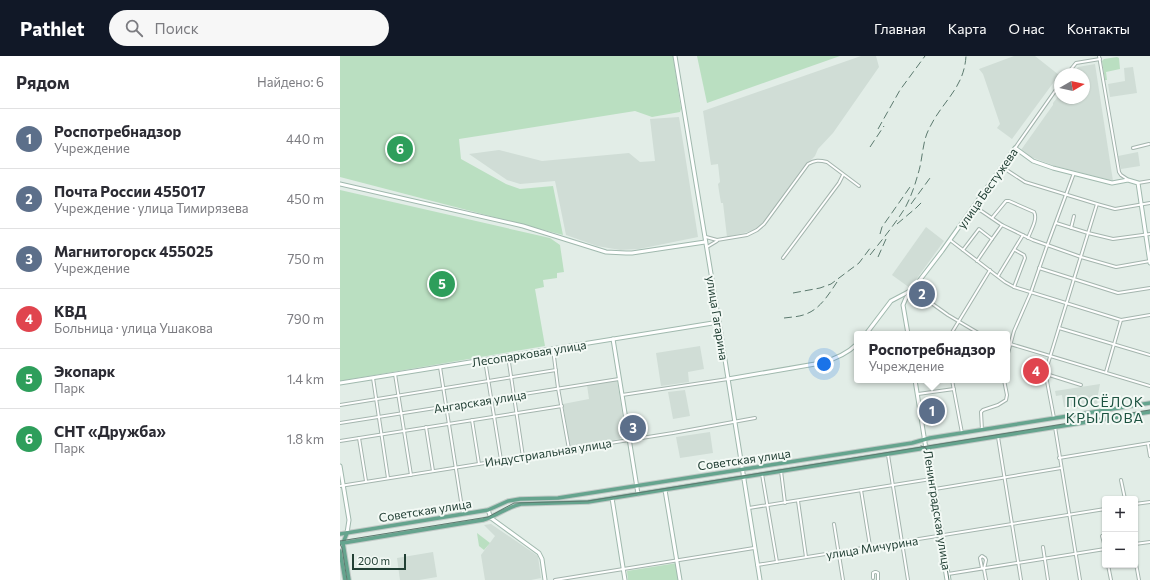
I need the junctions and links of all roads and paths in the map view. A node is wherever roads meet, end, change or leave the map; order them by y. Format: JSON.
{"nodes":[{"id":1,"x":675,"y":56,"type":"edge"},
{"id":2,"x":1100,"y":57,"type":"edge"},
{"id":3,"x":1072,"y":68,"type":"edge"},
{"id":4,"x":1054,"y":93,"type":"edge"},
{"id":5,"x":1149,"y":144,"type":"edge"},
{"id":6,"x":1015,"y":148,"type":"junction"},
{"id":7,"x":1133,"y":148,"type":"dead end"},
{"id":8,"x":1002,"y":167,"type":"junction"},
{"id":9,"x":1074,"y":173,"type":"junction"},
{"id":10,"x":843,"y":175,"type":"junction"},
{"id":11,"x":1128,"y":180,"type":"junction"},
{"id":12,"x":1150,"y":181,"type":"edge"},
{"id":13,"x":1138,"y":183,"type":"junction"},
{"id":14,"x":340,"y":184,"type":"edge"},
{"id":15,"x":859,"y":186,"type":"dead end"},
{"id":16,"x":1066,"y":195,"type":"junction"},
{"id":17,"x":1097,"y":204,"type":"junction"},
{"id":18,"x":1150,"y":204,"type":"edge"},
{"id":19,"x":1141,"y":205,"type":"junction"},
{"id":20,"x":974,"y":206,"type":"junction"},
{"id":21,"x":1074,"y":216,"type":"dead end"},
{"id":22,"x":992,"y":218,"type":"junction"},
{"id":23,"x":1056,"y":223,"type":"junction"},
{"id":24,"x":1002,"y":225,"type":"junction"},
{"id":25,"x":1071,"y":228,"type":"junction"},
{"id":26,"x":1088,"y":233,"type":"junction"},
{"id":27,"x":1148,"y":234,"type":"edge"},
{"id":28,"x":1023,"y":235,"type":"junction"},
{"id":29,"x":704,"y":237,"type":"junction"},
{"id":30,"x":992,"y":238,"type":"junction"},
{"id":31,"x":1028,"y":238,"type":"junction"},
{"id":32,"x":717,"y":240,"type":"junction"},
{"id":33,"x":950,"y":240,"type":"junction"},
{"id":34,"x":705,"y":242,"type":"junction"},
{"id":35,"x":1047,"y":246,"type":"junction"},
{"id":36,"x":706,"y":248,"type":"junction"},
{"id":37,"x":963,"y":250,"type":"junction"},
{"id":38,"x":1014,"y":250,"type":"junction"},
{"id":39,"x":783,"y":258,"type":"dead end"},
{"id":40,"x":1081,"y":258,"type":"junction"},
{"id":41,"x":977,"y":261,"type":"junction"},
{"id":42,"x":1150,"y":262,"type":"edge"},
{"id":43,"x":1039,"y":268,"type":"junction"},
{"id":44,"x":990,"y":270,"type":"junction"},
{"id":45,"x":998,"y":276,"type":"junction"},
{"id":46,"x":1074,"y":279,"type":"junction"},
{"id":47,"x":1014,"y":287,"type":"junction"},
{"id":48,"x":1150,"y":288,"type":"edge"},
{"id":49,"x":912,"y":290,"type":"junction"},
{"id":50,"x":1031,"y":292,"type":"junction"},
{"id":51,"x":897,"y":298,"type":"junction"},
{"id":52,"x":1067,"y":303,"type":"junction"},
{"id":53,"x":903,"y":305,"type":"junction"},
{"id":54,"x":1150,"y":315,"type":"edge"},
{"id":55,"x":1121,"y":320,"type":"junction"},
{"id":56,"x":959,"y":321,"type":"junction"},
{"id":57,"x":719,"y":322,"type":"junction"},
{"id":58,"x":1059,"y":328,"type":"junction"},
{"id":59,"x":868,"y":331,"type":"edge"},
{"id":60,"x":907,"y":331,"type":"edge"},
{"id":61,"x":953,"y":331,"type":"edge"},
{"id":62,"x":975,"y":331,"type":"edge"},
{"id":63,"x":613,"y":339,"type":"junction"},
{"id":64,"x":1011,"y":344,"type":"junction"},
{"id":65,"x":1113,"y":345,"type":"junction"},
{"id":66,"x":854,"y":346,"type":"edge"},
{"id":67,"x":1010,"y":347,"type":"edge"},
{"id":68,"x":553,"y":349,"type":"junction"},
{"id":69,"x":1150,"y":355,"type":"edge"},
{"id":70,"x":508,"y":356,"type":"junction"},
{"id":71,"x":1050,"y":356,"type":"junction"},
{"id":72,"x":485,"y":360,"type":"junction"},
{"id":73,"x":440,"y":367,"type":"junction"},
{"id":74,"x":556,"y":370,"type":"junction"},
{"id":75,"x":1106,"y":372,"type":"junction"},
{"id":76,"x":395,"y":374,"type":"junction"},
{"id":77,"x":1046,"y":374,"type":"junction"},
{"id":78,"x":511,"y":377,"type":"junction"},
{"id":79,"x":373,"y":378,"type":"junction"},
{"id":80,"x":619,"y":379,"type":"junction"},
{"id":81,"x":728,"y":379,"type":"junction"},
{"id":82,"x":489,"y":381,"type":"junction"},
{"id":83,"x":340,"y":383,"type":"edge"},
{"id":84,"x":916,"y":383,"type":"edge"},
{"id":85,"x":953,"y":383,"type":"edge"},
{"id":86,"x":1005,"y":383,"type":"edge"},
{"id":87,"x":1081,"y":385,"type":"dead end"},
{"id":88,"x":1150,"y":386,"type":"edge"},
{"id":89,"x":443,"y":388,"type":"junction"},
{"id":90,"x":558,"y":388,"type":"junction"},
{"id":91,"x":954,"y":389,"type":"junction"},
{"id":92,"x":918,"y":394,"type":"junction"},
{"id":93,"x":398,"y":395,"type":"junction"},
{"id":94,"x":514,"y":395,"type":"junction"},
{"id":95,"x":622,"y":395,"type":"junction"},
{"id":96,"x":376,"y":399,"type":"junction"},
{"id":97,"x":492,"y":399,"type":"junction"},
{"id":98,"x":1150,"y":403,"type":"edge"},
{"id":99,"x":340,"y":405,"type":"edge"},
{"id":100,"x":446,"y":406,"type":"junction"},
{"id":101,"x":562,"y":406,"type":"junction"},
{"id":102,"x":1150,"y":412,"type":"edge"},
{"id":103,"x":401,"y":413,"type":"junction"},
{"id":104,"x":517,"y":413,"type":"junction"},
{"id":105,"x":495,"y":416,"type":"junction"},
{"id":106,"x":379,"y":417,"type":"junction"},
{"id":107,"x":755,"y":418,"type":"dead end"},
{"id":108,"x":1054,"y":418,"type":"junction"},
{"id":109,"x":472,"y":420,"type":"junction"},
{"id":110,"x":734,"y":422,"type":"junction"},
{"id":111,"x":340,"y":423,"type":"edge"},
{"id":112,"x":449,"y":423,"type":"junction"},
{"id":113,"x":426,"y":427,"type":"junction"},
{"id":114,"x":1055,"y":427,"type":"junction"},
{"id":115,"x":982,"y":430,"type":"junction"},
{"id":116,"x":404,"y":431,"type":"junction"},
{"id":117,"x":962,"y":433,"type":"junction"},
{"id":118,"x":382,"y":434,"type":"junction"},
{"id":119,"x":998,"y":437,"type":"junction"},
{"id":120,"x":359,"y":438,"type":"junction"},
{"id":121,"x":629,"y":439,"type":"junction"},
{"id":122,"x":925,"y":440,"type":"junction"},
{"id":123,"x":340,"y":441,"type":"edge"},
{"id":124,"x":1149,"y":443,"type":"edge"},
{"id":125,"x":927,"y":448,"type":"junction"},
{"id":126,"x":569,"y":449,"type":"junction"},
{"id":127,"x":888,"y":454,"type":"junction"},
{"id":128,"x":1150,"y":456,"type":"edge"},
{"id":129,"x":523,"y":457,"type":"junction"},
{"id":130,"x":1059,"y":458,"type":"junction"},
{"id":131,"x":501,"y":460,"type":"junction"},
{"id":132,"x":479,"y":464,"type":"junction"},
{"id":133,"x":340,"y":466,"type":"edge"},
{"id":134,"x":456,"y":467,"type":"junction"},
{"id":135,"x":1061,"y":468,"type":"junction"},
{"id":136,"x":742,"y":470,"type":"junction"},
{"id":137,"x":433,"y":471,"type":"junction"},
{"id":138,"x":781,"y":471,"type":"junction"},
{"id":139,"x":762,"y":474,"type":"junction"},
{"id":140,"x":411,"y":475,"type":"junction"},
{"id":141,"x":743,"y":477,"type":"junction"},
{"id":142,"x":388,"y":478,"type":"junction"},
{"id":143,"x":1005,"y":478,"type":"junction"},
{"id":144,"x":931,"y":479,"type":"junction"},
{"id":145,"x":1121,"y":480,"type":"dead end"},
{"id":146,"x":366,"y":482,"type":"junction"},
{"id":147,"x":892,"y":485,"type":"junction"},
{"id":148,"x":341,"y":486,"type":"edge"},
{"id":149,"x":637,"y":486,"type":"junction"},
{"id":150,"x":935,"y":489,"type":"junction"},
{"id":151,"x":665,"y":490,"type":"junction"},
{"id":152,"x":861,"y":490,"type":"junction"},
{"id":153,"x":638,"y":494,"type":"junction"},
{"id":154,"x":1124,"y":496,"type":"edge"},
{"id":155,"x":612,"y":498,"type":"junction"},
{"id":156,"x":798,"y":501,"type":"junction"},
{"id":157,"x":786,"y":502,"type":"junction"},
{"id":158,"x":1150,"y":502,"type":"edge"},
{"id":159,"x":1138,"y":504,"type":"edge"},
{"id":160,"x":768,"y":505,"type":"junction"},
{"id":161,"x":748,"y":508,"type":"junction"},
{"id":162,"x":488,"y":510,"type":"junction"},
{"id":163,"x":1102,"y":510,"type":"edge"},
{"id":164,"x":463,"y":514,"type":"junction"},
{"id":165,"x":1069,"y":515,"type":"junction"},
{"id":166,"x":491,"y":518,"type":"junction"},
{"id":167,"x":834,"y":524,"type":"dead end"},
{"id":168,"x":1012,"y":524,"type":"junction"},
{"id":169,"x":347,"y":533,"type":"junction"},
{"id":170,"x":341,"y":534,"type":"edge"},
{"id":171,"x":941,"y":536,"type":"junction"},
{"id":172,"x":343,"y":542,"type":"edge"},
{"id":173,"x":902,"y":542,"type":"junction"},
{"id":174,"x":1150,"y":542,"type":"edge"},
{"id":175,"x":1138,"y":544,"type":"edge"},
{"id":176,"x":870,"y":547,"type":"junction"},
{"id":177,"x":1043,"y":547,"type":"dead end"},
{"id":178,"x":754,"y":548,"type":"junction"},
{"id":179,"x":1102,"y":549,"type":"edge"},
{"id":180,"x":340,"y":551,"type":"edge"},
{"id":181,"x":838,"y":552,"type":"junction"},
{"id":182,"x":1075,"y":554,"type":"junction"},
{"id":183,"x":806,"y":557,"type":"junction"},
{"id":184,"x":1044,"y":559,"type":"junction"},
{"id":185,"x":677,"y":560,"type":"junction"},
{"id":186,"x":777,"y":562,"type":"junction"},
{"id":187,"x":1019,"y":563,"type":"junction"},
{"id":188,"x":757,"y":565,"type":"junction"},
{"id":189,"x":1109,"y":568,"type":"edge"},
{"id":190,"x":1136,"y":568,"type":"edge"},
{"id":191,"x":623,"y":569,"type":"junction"},
{"id":192,"x":984,"y":569,"type":"junction"},
{"id":193,"x":948,"y":574,"type":"junction"},
{"id":194,"x":874,"y":578,"type":"dead end"},
{"id":195,"x":345,"y":580,"type":"edge"},
{"id":196,"x":349,"y":580,"type":"edge"},
{"id":197,"x":545,"y":580,"type":"edge"},
{"id":198,"x":555,"y":580,"type":"edge"},
{"id":199,"x":625,"y":580,"type":"edge"},
{"id":200,"x":680,"y":580,"type":"edge"},
{"id":201,"x":760,"y":580,"type":"edge"},
{"id":202,"x":843,"y":580,"type":"edge"},
{"id":203,"x":878,"y":580,"type":"edge"},
{"id":204,"x":908,"y":580,"type":"edge"},
{"id":205,"x":948,"y":580,"type":"edge"},
{"id":206,"x":986,"y":580,"type":"edge"},
{"id":207,"x":1021,"y":580,"type":"edge"},
{"id":208,"x":1048,"y":580,"type":"edge"},
{"id":209,"x":1080,"y":580,"type":"edge"},
{"id":210,"x":1111,"y":580,"type":"edge"},
{"id":211,"x":1138,"y":580,"type":"edge"}],
"edges":[{"from":1,"to":29,"type":"main road","name":"улица Гагарина"},
{"from":2,"to":3,"type":"street"},
{"from":2,"to":11,"type":"street"},
{"from":4,"to":6,"type":"street","name":"улица Бестужева"},
{"from":5,"to":7,"type":"street"},
{"from":6,"to":8,"type":"main road","name":"улица Бестужева"},
{"from":6,"to":9,"type":"main road"},
{"from":8,"to":16,"type":"street"},
{"from":8,"to":20,"type":"main road","name":"улица Бестужева"},
{"from":9,"to":11,"type":"main road"},
{"from":9,"to":16,"type":"street"},
{"from":10,"to":15,"type":"street"},
{"from":10,"to":32,"type":"street"},
{"from":10,"to":39,"type":"street"},
{"from":11,"to":13,"type":"main road"},
{"from":12,"to":13,"type":"street"},
{"from":13,"to":19,"type":"main road"},
{"from":14,"to":34,"type":"main road"},
{"from":16,"to":17,"type":"street"},
{"from":16,"to":23,"type":"street"},
{"from":17,"to":19,"type":"street"},
{"from":17,"to":26,"type":"street"},
{"from":18,"to":19,"type":"street"},
{"from":19,"to":27,"type":"main road"},
{"from":20,"to":22,"type":"street"},
{"from":20,"to":33,"type":"main road","name":"улица Бестужева"},
{"from":21,"to":25,"type":"street"},
{"from":22,"to":24,"type":"street"},
{"from":22,"to":31,"type":"street"},
{"from":23,"to":25,"type":"street"},
{"from":23,"to":35,"type":"street"},
{"from":24,"to":28,"type":"street"},
{"from":24,"to":30,"type":"street"},
{"from":25,"to":26,"type":"street"},
{"from":26,"to":27,"type":"street"},
{"from":26,"to":40,"type":"street"},
{"from":27,"to":42,"type":"main road"},
{"from":28,"to":31,"type":"street"},
{"from":28,"to":38,"type":"street"},
{"from":29,"to":32,"type":"street"},
{"from":29,"to":34,"type":"main road","name":"улица Гагарина"},
{"from":30,"to":37,"type":"street"},
{"from":30,"to":41,"type":"street"},
{"from":31,"to":35,"type":"street"},
{"from":32,"to":36,"type":"street"},
{"from":33,"to":37,"type":"street"},
{"from":33,"to":49,"type":"main road","name":"улица Бестужева"},
{"from":34,"to":36,"type":"main road","name":"улица Гагарина"},
{"from":35,"to":40,"type":"street"},
{"from":35,"to":43,"type":"street"},
{"from":36,"to":57,"type":"main road","name":"улица Гагарина"},
{"from":37,"to":41,"type":"street"},
{"from":38,"to":45,"type":"street"},
{"from":38,"to":47,"type":"street"},
{"from":40,"to":42,"type":"street"},
{"from":40,"to":46,"type":"street"},
{"from":41,"to":44,"type":"street"},
{"from":43,"to":46,"type":"street"},
{"from":43,"to":50,"type":"street"},
{"from":44,"to":45,"type":"street"},
{"from":44,"to":56,"type":"street"},
{"from":45,"to":47,"type":"street"},
{"from":46,"to":48,"type":"street"},
{"from":46,"to":52,"type":"street"},
{"from":47,"to":50,"type":"street"},
{"from":49,"to":51,"type":"main road"},
{"from":49,"to":53,"type":"main road"},
{"from":49,"to":56,"type":"street"},
{"from":50,"to":52,"type":"street"},
{"from":50,"to":64,"type":"street"},
{"from":51,"to":53,"type":"main road"},
{"from":51,"to":59,"type":"main road"},
{"from":52,"to":55,"type":"street"},
{"from":52,"to":58,"type":"street"},
{"from":53,"to":60,"type":"main road"},
{"from":54,"to":55,"type":"street"},
{"from":55,"to":65,"type":"street"},
{"from":56,"to":61,"type":"street"},
{"from":56,"to":62,"type":"street"},
{"from":57,"to":63,"type":"main road","name":"Лесопарковая улица"},
{"from":57,"to":81,"type":"main road","name":"улица Гагарина"},
{"from":58,"to":65,"type":"street"},
{"from":58,"to":71,"type":"street"},
{"from":63,"to":68,"type":"main road","name":"Лесопарковая улица"},
{"from":63,"to":80,"type":"main road"},
{"from":64,"to":67,"type":"street"},
{"from":64,"to":71,"type":"street"},
{"from":65,"to":69,"type":"street"},
{"from":65,"to":75,"type":"street"},
{"from":66,"to":81,"type":"main road"},
{"from":68,"to":70,"type":"main road","name":"Лесопарковая улица"},
{"from":68,"to":74,"type":"street"},
{"from":70,"to":72,"type":"main road","name":"Лесопарковая улица"},
{"from":70,"to":78,"type":"street"},
{"from":71,"to":75,"type":"street"},
{"from":71,"to":77,"type":"street"},
{"from":72,"to":73,"type":"main road","name":"Лесопарковая улица"},
{"from":72,"to":82,"type":"street"},
{"from":73,"to":76,"type":"main road","name":"Лесопарковая улица"},
{"from":73,"to":89,"type":"street"},
{"from":74,"to":78,"type":"street"},
{"from":74,"to":90,"type":"street"},
{"from":75,"to":88,"type":"street"},
{"from":76,"to":79,"type":"main road","name":"Лесопарковая улица"},
{"from":76,"to":93,"type":"street"},
{"from":77,"to":87,"type":"street"},
{"from":77,"to":108,"type":"street"},
{"from":78,"to":82,"type":"street"},
{"from":78,"to":94,"type":"street"},
{"from":79,"to":83,"type":"main road","name":"Лесопарковая улица"},
{"from":79,"to":96,"type":"street"},
{"from":80,"to":90,"type":"street","name":"Ангарская улица"},
{"from":80,"to":95,"type":"main road"},
{"from":81,"to":95,"type":"street"},
{"from":81,"to":110,"type":"main road","name":"улица Гагарина"},
{"from":82,"to":89,"type":"street"},
{"from":82,"to":97,"type":"street"},
{"from":84,"to":92,"type":"main road","name":"Ленинградская улица"},
{"from":85,"to":91,"type":"street"},
{"from":86,"to":115,"type":"street"},
{"from":89,"to":93,"type":"street"},
{"from":89,"to":100,"type":"street"},
{"from":90,"to":94,"type":"street","name":"Ангарская улица"},
{"from":90,"to":101,"type":"street"},
{"from":91,"to":92,"type":"street"},
{"from":91,"to":117,"type":"street"},
{"from":92,"to":122,"type":"main road","name":"Ленинградская улица"},
{"from":93,"to":96,"type":"street"},
{"from":93,"to":103,"type":"street"},
{"from":94,"to":97,"type":"street","name":"Ангарская улица"},
{"from":94,"to":104,"type":"street"},
{"from":95,"to":121,"type":"main road"},
{"from":96,"to":99,"type":"street"},
{"from":96,"to":106,"type":"street"},
{"from":97,"to":100,"type":"street","name":"Ангарская улица"},
{"from":97,"to":105,"type":"street"},
{"from":98,"to":108,"type":"main road","name":"Советская улица"},
{"from":100,"to":103,"type":"street","name":"Ангарская улица"},
{"from":100,"to":112,"type":"street"},
{"from":101,"to":104,"type":"street"},
{"from":101,"to":126,"type":"street"},
{"from":102,"to":114,"type":"main road","name":"Советская улица"},
{"from":103,"to":106,"type":"street","name":"Ангарская улица"},
{"from":103,"to":116,"type":"street"},
{"from":104,"to":105,"type":"street"},
{"from":104,"to":129,"type":"street"},
{"from":105,"to":109,"type":"street"},
{"from":105,"to":131,"type":"street"},
{"from":106,"to":111,"type":"street","name":"Ангарская улица"},
{"from":106,"to":118,"type":"street"},
{"from":107,"to":110,"type":"street","name":"Индустриальная улица"},
{"from":108,"to":115,"type":"main road","name":"Советская улица"},
{"from":109,"to":112,"type":"street"},
{"from":109,"to":132,"type":"street"},
{"from":110,"to":121,"type":"street","name":"Индустриальная улица"},
{"from":110,"to":136,"type":"main road","name":"улица Гагарина"},
{"from":112,"to":113,"type":"street"},
{"from":112,"to":134,"type":"street"},
{"from":113,"to":116,"type":"street"},
{"from":113,"to":137,"type":"street"},
{"from":114,"to":119,"type":"main road","name":"Советская улица"},
{"from":114,"to":130,"type":"street"},
{"from":115,"to":117,"type":"main road","name":"Советская улица"},
{"from":116,"to":118,"type":"street"},
{"from":116,"to":140,"type":"street"},
{"from":117,"to":122,"type":"main road","name":"Советская улица"},
{"from":118,"to":120,"type":"street"},
{"from":118,"to":142,"type":"street"},
{"from":119,"to":125,"type":"main road","name":"Советская улица"},
{"from":119,"to":143,"type":"street"},
{"from":120,"to":123,"type":"street"},
{"from":120,"to":146,"type":"street"},
{"from":121,"to":126,"type":"street","name":"Индустриальная улица"},
{"from":121,"to":149,"type":"main road"},
{"from":122,"to":125,"type":"main road","name":"Ленинградская улица"},
{"from":122,"to":136,"type":"main road","name":"Советская улица"},
{"from":124,"to":128,"type":"street"},
{"from":124,"to":130,"type":"street"},
{"from":125,"to":127,"type":"main road","name":"Советская улица"},
{"from":125,"to":144,"type":"main road","name":"Ленинградская улица"},
{"from":125,"to":150,"type":"main road","name":"Ленинградская улица"},
{"from":126,"to":129,"type":"street","name":"Индустриальная улица"},
{"from":127,"to":138,"type":"main road","name":"Советская улица"},
{"from":127,"to":147,"type":"street"},
{"from":129,"to":131,"type":"street","name":"Индустриальная улица"},
{"from":130,"to":135,"type":"street"},
{"from":131,"to":132,"type":"street","name":"Индустриальная улица"},
{"from":132,"to":134,"type":"street","name":"Индустриальная улица"},
{"from":133,"to":148,"type":"main road"},
{"from":134,"to":137,"type":"street","name":"Индустриальная улица"},
{"from":134,"to":164,"type":"street"},
{"from":135,"to":143,"type":"street"},
{"from":135,"to":165,"type":"street"},
{"from":136,"to":141,"type":"main road","name":"улица Гагарина"},
{"from":136,"to":149,"type":"main road","name":"Советская улица"},
{"from":137,"to":140,"type":"street","name":"Индустриальная улица"},
{"from":138,"to":139,"type":"main road","name":"Советская улица"},
{"from":138,"to":157,"type":"street"},
{"from":139,"to":141,"type":"main road","name":"Советская улица"},
{"from":139,"to":160,"type":"street"},
{"from":140,"to":142,"type":"street","name":"Индустриальная улица"},
{"from":141,"to":151,"type":"main road","name":"Советская улица"},
{"from":141,"to":161,"type":"main road","name":"улица Гагарина"},
{"from":142,"to":146,"type":"street","name":"Индустриальная улица"},
{"from":143,"to":150,"type":"street"},
{"from":143,"to":168,"type":"street"},
{"from":144,"to":147,"type":"street"},
{"from":144,"to":171,"type":"main road","name":"Ленинградская улица"},
{"from":145,"to":154,"type":"street"},
{"from":146,"to":148,"type":"street","name":"Индустриальная улица"},
{"from":147,"to":152,"type":"street"},
{"from":147,"to":173,"type":"street"},
{"from":148,"to":169,"type":"main road"},
{"from":149,"to":153,"type":"main road"},
{"from":149,"to":162,"type":"main road","name":"Советская улица"},
{"from":150,"to":171,"type":"main road","name":"Ленинградская улица"},
{"from":151,"to":153,"type":"main road","name":"Советская улица"},
{"from":151,"to":185,"type":"main road"},
{"from":152,"to":156,"type":"street"},
{"from":152,"to":176,"type":"street"},
{"from":153,"to":155,"type":"main road","name":"Советская улица"},
{"from":155,"to":166,"type":"main road","name":"Советская улица"},
{"from":155,"to":191,"type":"main road"},
{"from":156,"to":157,"type":"street"},
{"from":156,"to":183,"type":"street"},
{"from":157,"to":160,"type":"street"},
{"from":158,"to":159,"type":"street"},
{"from":160,"to":161,"type":"street"},
{"from":160,"to":186,"type":"street"},
{"from":161,"to":178,"type":"main road","name":"улица Гагарина"},
{"from":162,"to":164,"type":"main road","name":"Советская улица"},
{"from":162,"to":166,"type":"main road"},
{"from":163,"to":165,"type":"street","name":"улица Мичурина"},
{"from":164,"to":169,"type":"main road","name":"Советская улица"},
{"from":165,"to":168,"type":"street","name":"улица Мичурина"},
{"from":165,"to":182,"type":"street"},
{"from":166,"to":172,"type":"main road","name":"Советская улица"},
{"from":166,"to":197,"type":"main road"},
{"from":167,"to":181,"type":"street"},
{"from":168,"to":171,"type":"street","name":"улица Мичурина"},
{"from":168,"to":187,"type":"street"},
{"from":169,"to":170,"type":"main road","name":"Советская улица"},
{"from":169,"to":172,"type":"main road"},
{"from":171,"to":173,"type":"street","name":"улица Мичурина"},
{"from":171,"to":193,"type":"main road","name":"Ленинградская улица"},
{"from":171,"to":205,"type":"main road","name":"Ленинградская улица"},
{"from":172,"to":196,"type":"main road"},
{"from":173,"to":176,"type":"street","name":"улица Мичурина"},
{"from":173,"to":204,"type":"street"},
{"from":174,"to":175,"type":"street"},
{"from":176,"to":181,"type":"street","name":"улица Мичурина"},
{"from":177,"to":184,"type":"street"},
{"from":178,"to":185,"type":"street"},
{"from":178,"to":188,"type":"main road","name":"улица Гагарина"},
{"from":179,"to":182,"type":"street"},
{"from":180,"to":195,"type":"main road"},
{"from":181,"to":183,"type":"street","name":"улица Мичурина"},
{"from":181,"to":202,"type":"street"},
{"from":182,"to":184,"type":"street"},
{"from":182,"to":209,"type":"street"},
{"from":183,"to":186,"type":"street","name":"улица Мичурина"},
{"from":184,"to":187,"type":"street"},
{"from":184,"to":208,"type":"street"},
{"from":185,"to":191,"type":"street"},
{"from":185,"to":200,"type":"main road"},
{"from":186,"to":188,"type":"street","name":"улица Мичурина"},
{"from":187,"to":192,"type":"street"},
{"from":187,"to":207,"type":"street"},
{"from":188,"to":201,"type":"main road","name":"улица Гагарина"},
{"from":189,"to":210,"type":"street"},
{"from":190,"to":211,"type":"street"},
{"from":191,"to":198,"type":"street"},
{"from":191,"to":199,"type":"main road"},
{"from":192,"to":192,"type":"street"},
{"from":192,"to":193,"type":"street"},
{"from":192,"to":206,"type":"street"},
{"from":193,"to":205,"type":"main road","name":"Ленинградская улица"},
{"from":194,"to":203,"type":"street"}]}
